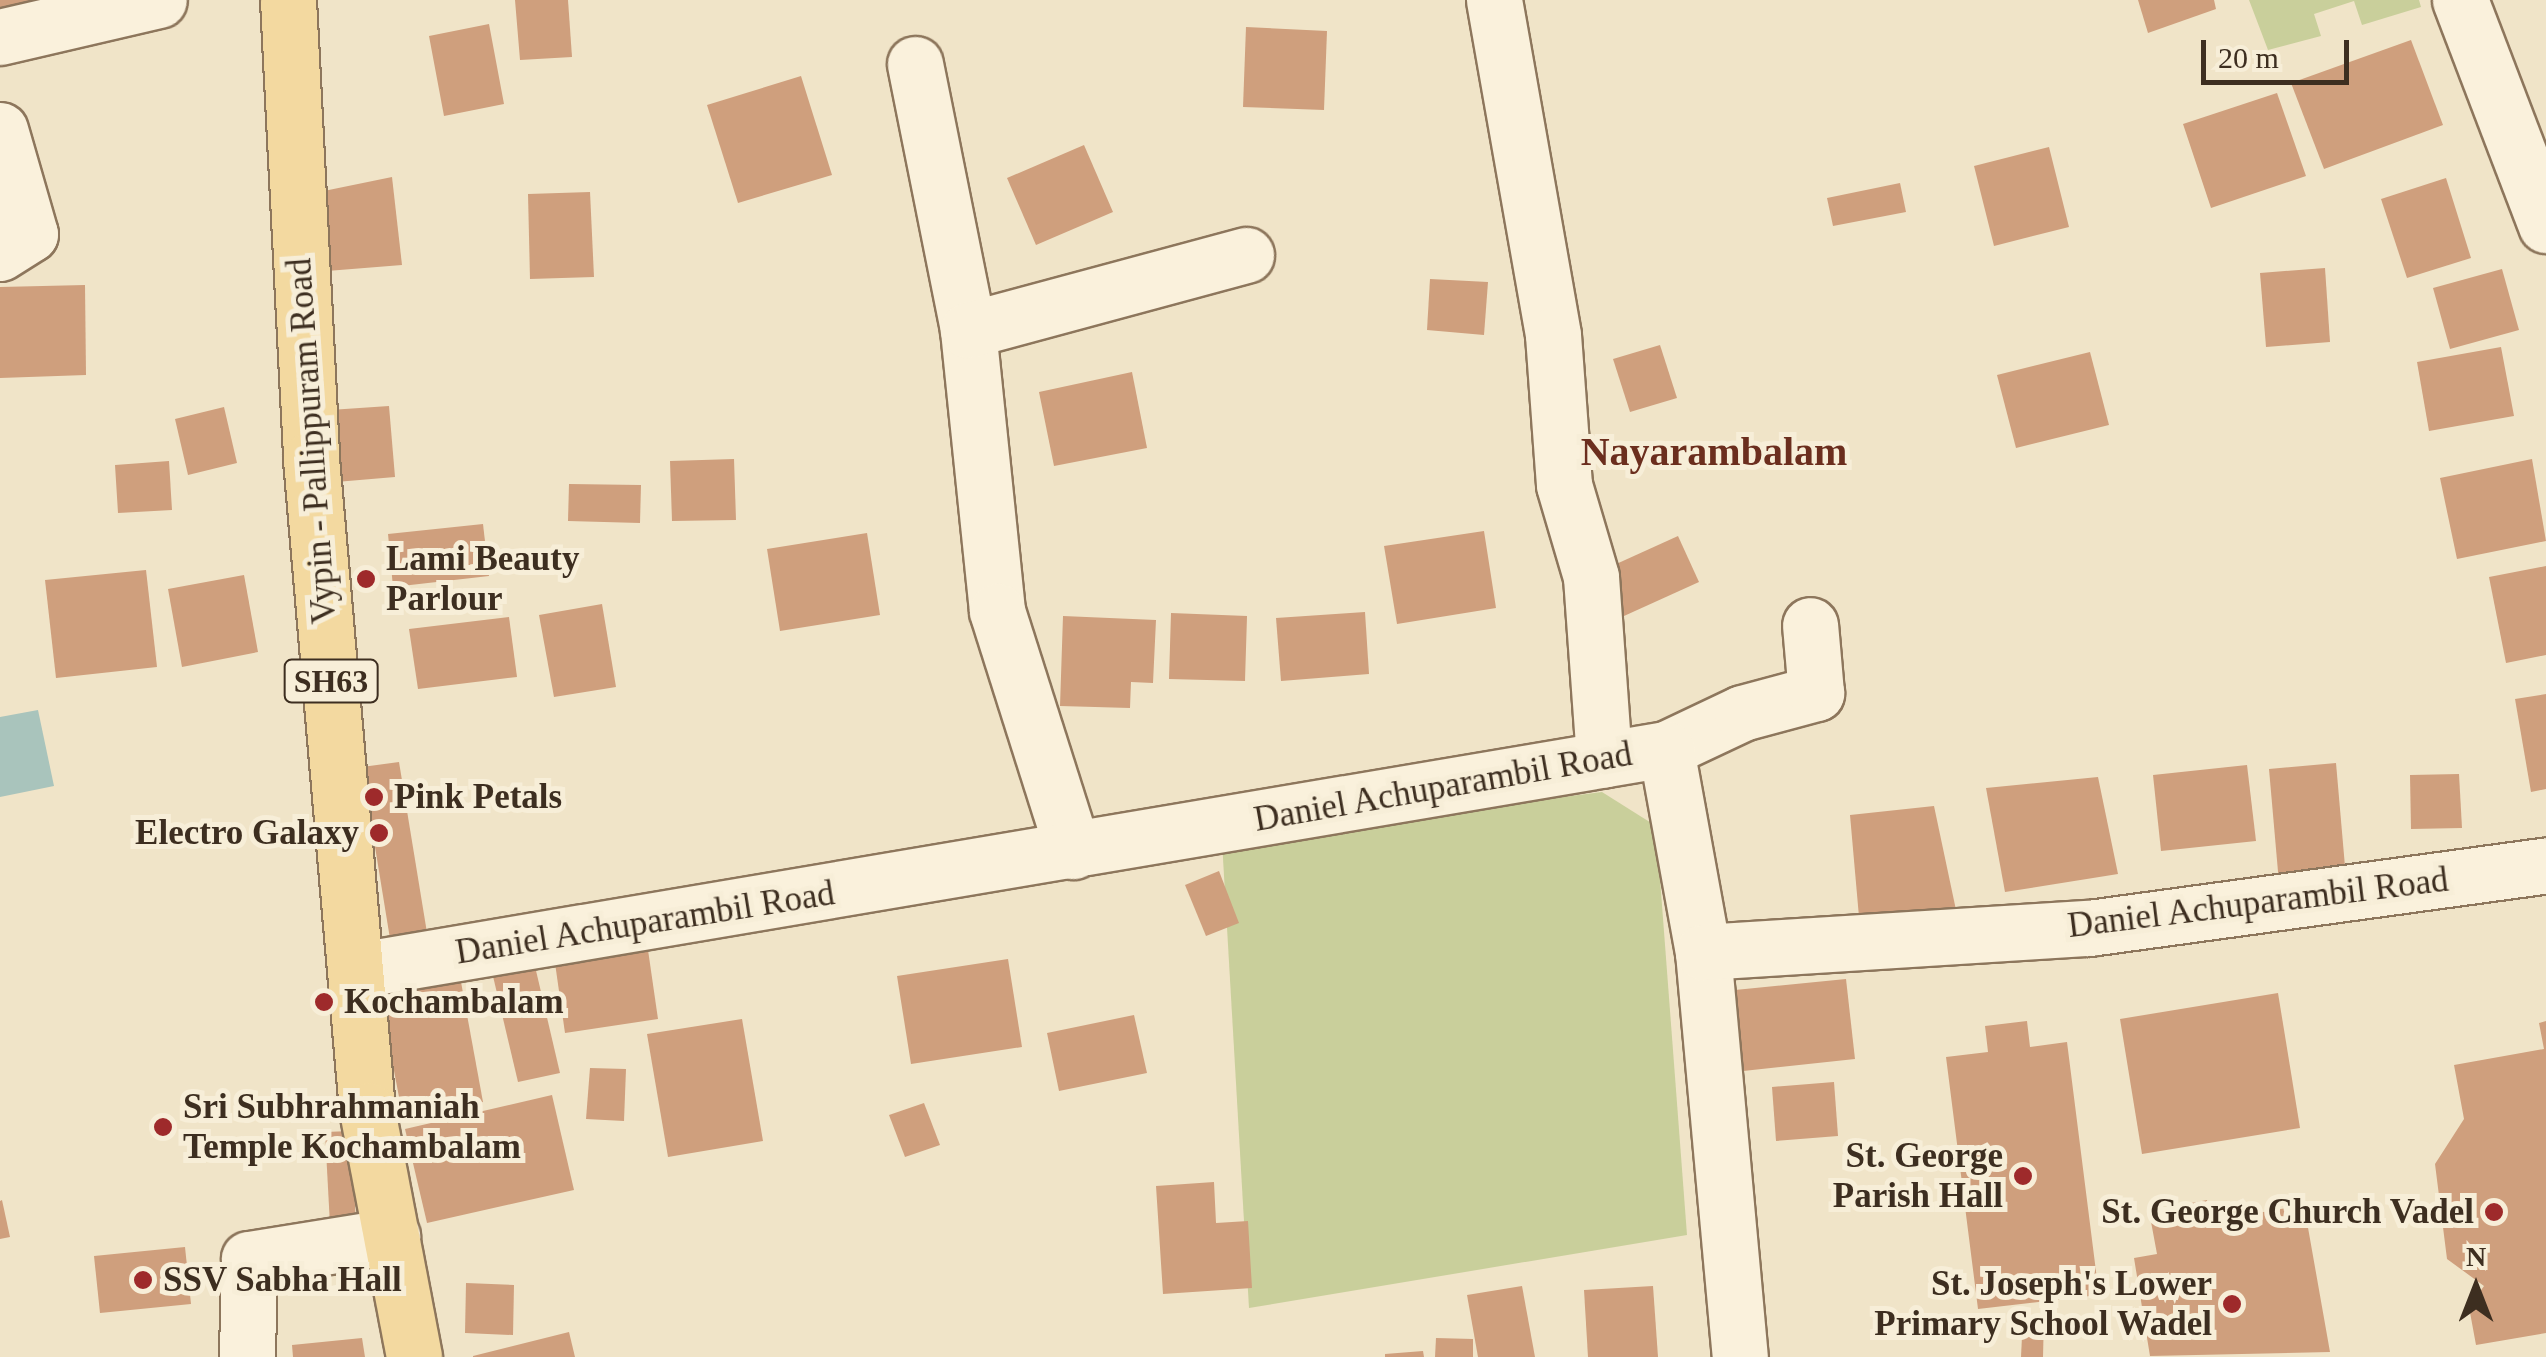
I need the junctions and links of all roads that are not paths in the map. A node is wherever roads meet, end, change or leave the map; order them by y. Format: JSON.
{"nodes":[{"id":1,"x":159,"y":0,"type":"edge"},
{"id":2,"x":1494,"y":0,"type":"edge"},
{"id":3,"x":2460,"y":0,"type":"edge"},
{"id":4,"x":299,"y":1,"type":"edge"},
{"id":5,"x":0,"y":36,"type":"edge"},
{"id":6,"x":915,"y":64,"type":"dead end"},
{"id":7,"x":0,"y":130,"type":"edge"},
{"id":8,"x":2546,"y":225,"type":"edge"},
{"id":9,"x":0,"y":253,"type":"edge"},
{"id":10,"x":1246,"y":255,"type":"dead end"},
{"id":11,"x":968,"y":330,"type":"junction"},
{"id":12,"x":1810,"y":624,"type":"dead end"},
{"id":13,"x":1666,"y":749,"type":"junction"},
{"id":14,"x":1604,"y":760,"type":"junction"},
{"id":15,"x":1073,"y":850,"type":"junction"},
{"id":16,"x":2546,"y":865,"type":"edge"},
{"id":17,"x":1703,"y":952,"type":"junction"},
{"id":18,"x":358,"y":970,"type":"junction"},
{"id":19,"x":392,"y":1236,"type":"junction"},
{"id":20,"x":247,"y":1357,"type":"edge"},
{"id":21,"x":414,"y":1357,"type":"edge"},
{"id":22,"x":1740,"y":1357,"type":"edge"}],
"edges":[{"from":1,"to":5,"type":"street"},
{"from":2,"to":14,"type":"street"},
{"from":3,"to":8,"type":"street"},
{"from":4,"to":18,"type":"main road","name":"Vypin - Pallippuram Road","number":"SH63"},
{"from":6,"to":11,"type":"street"},
{"from":7,"to":9,"type":"street"},
{"from":10,"to":11,"type":"street"},
{"from":11,"to":15,"type":"street"},
{"from":12,"to":13,"type":"street"},
{"from":13,"to":14,"type":"street","name":"Daniel Achuparambil Road"},
{"from":13,"to":17,"type":"street","name":"Daniel Achuparambil Road"},
{"from":14,"to":15,"type":"street","name":"Daniel Achuparambil Road"},
{"from":15,"to":18,"type":"street","name":"Daniel Achuparambil Road"},
{"from":16,"to":17,"type":"street","name":"Daniel Achuparambil Road"},
{"from":17,"to":22,"type":"street"},
{"from":18,"to":19,"type":"main road","name":"Vypin - Pallippuram Road","number":"SH63"},
{"from":19,"to":20,"type":"street"},
{"from":19,"to":21,"type":"main road","name":"Vypin - Pallippuram Road","number":"SH63"}]}
